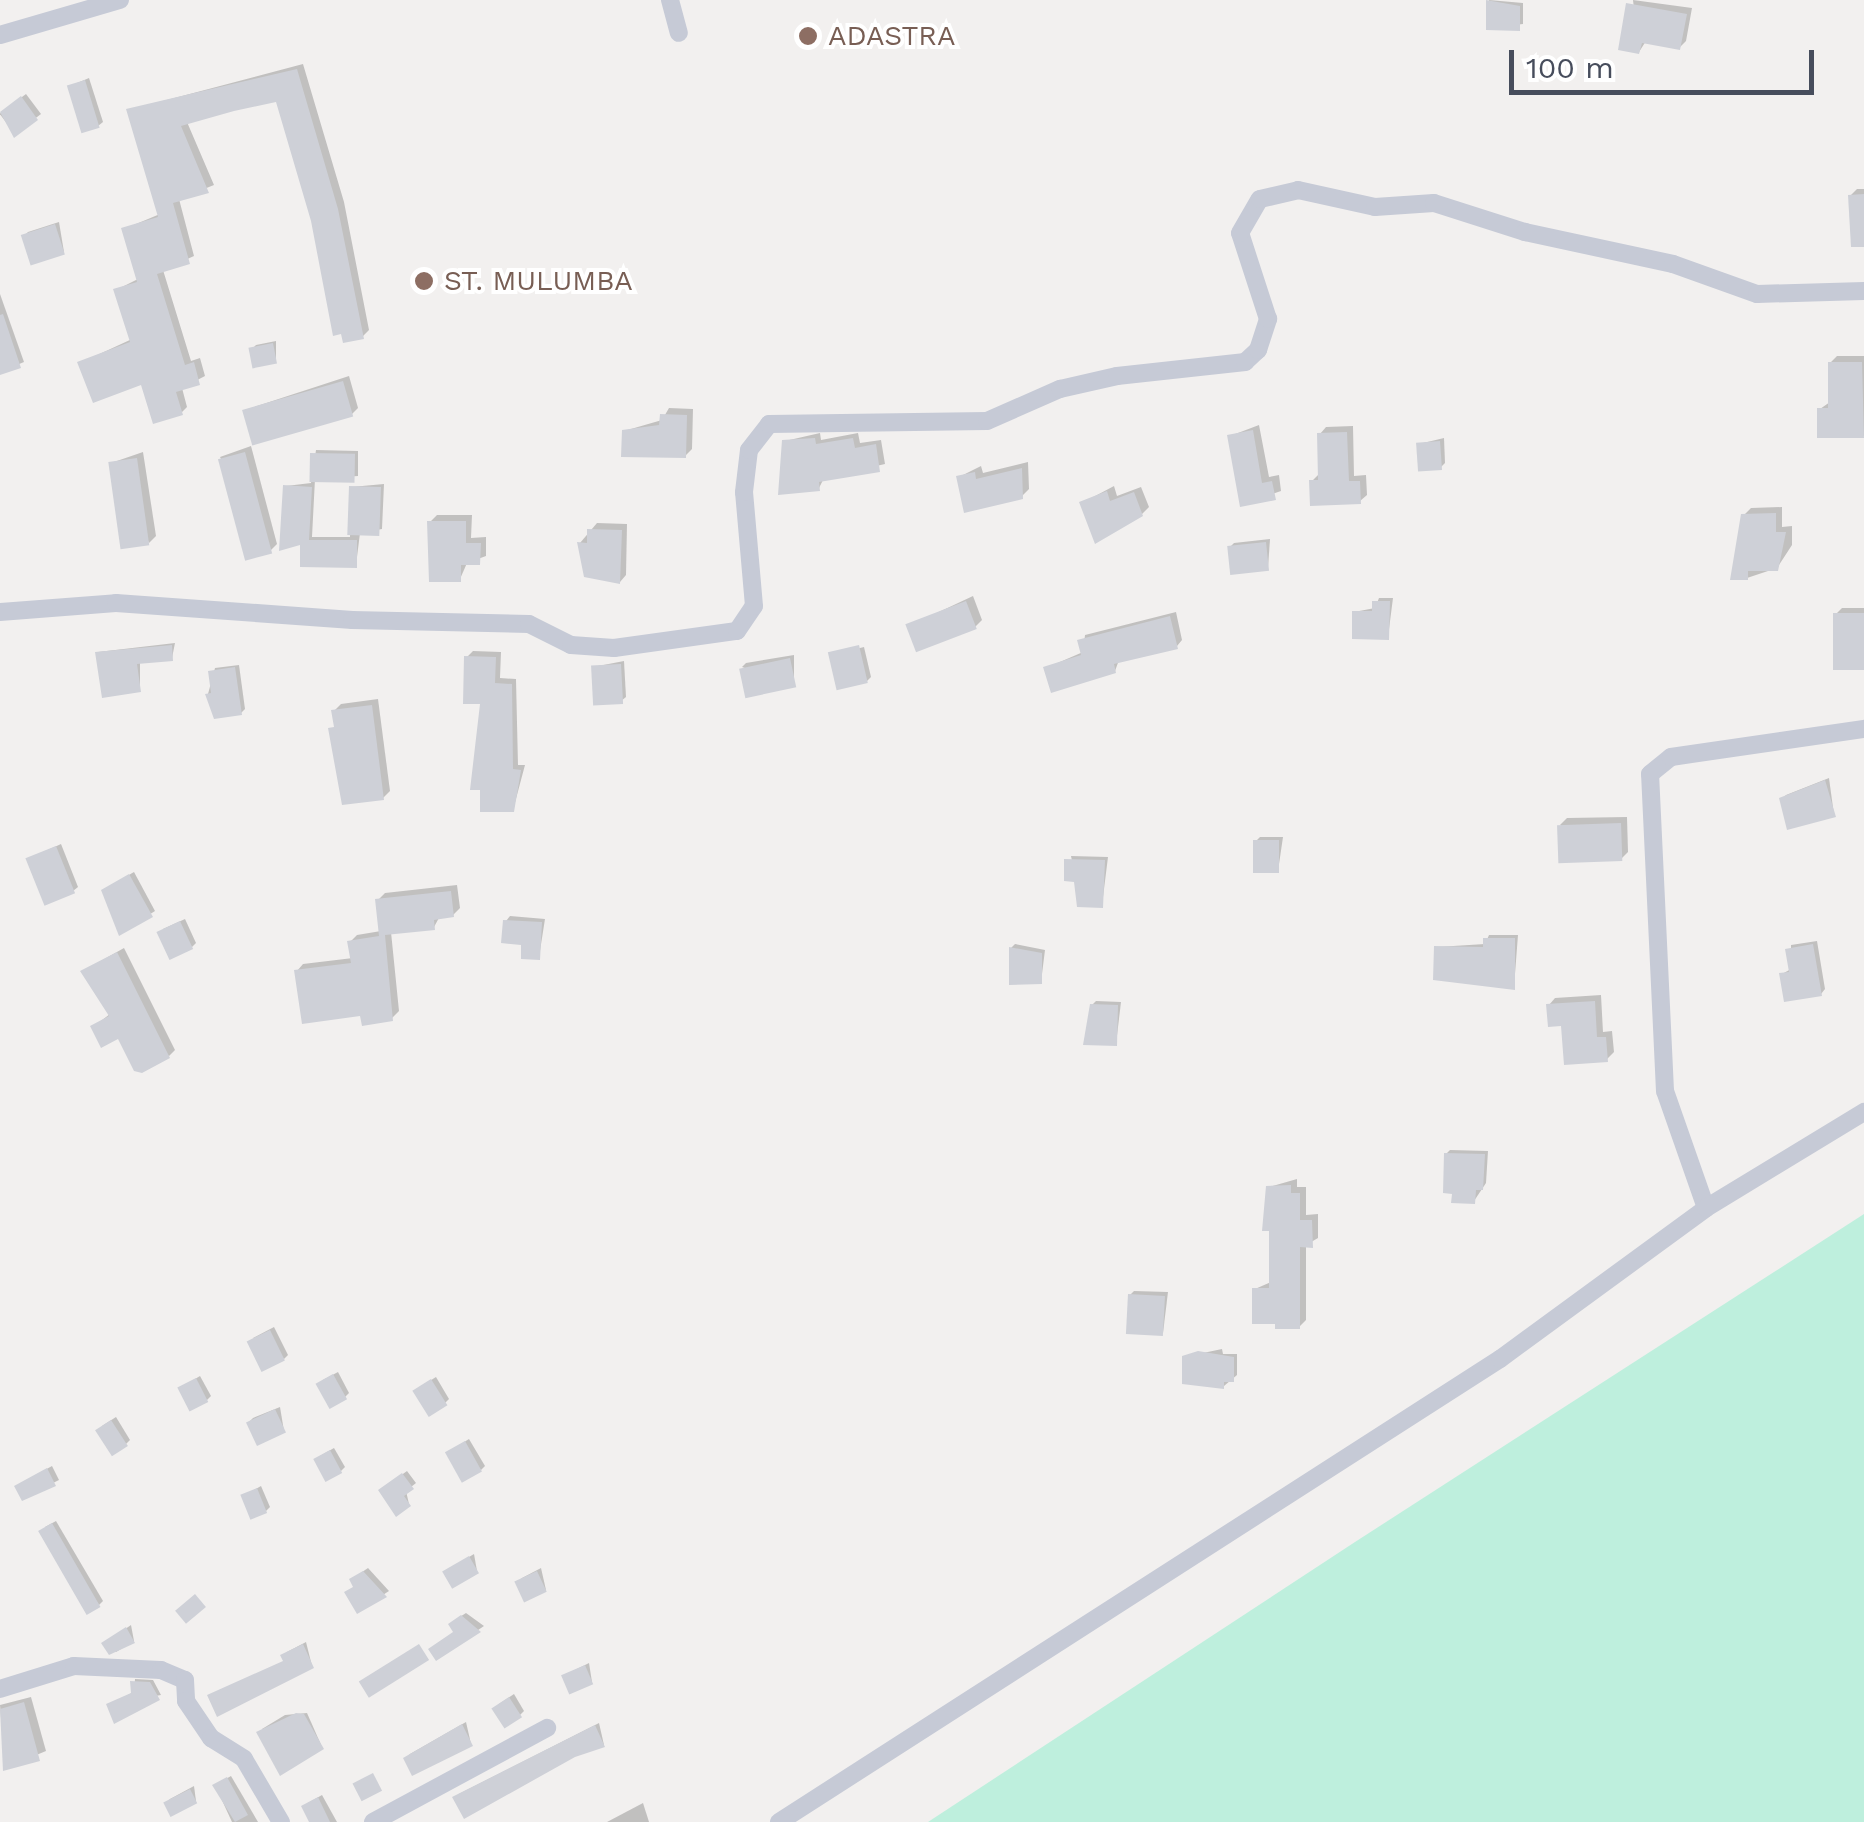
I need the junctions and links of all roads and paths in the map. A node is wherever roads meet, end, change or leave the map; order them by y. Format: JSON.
{"nodes":[{"id":1,"x":120,"y":0,"type":"edge"},
{"id":2,"x":670,"y":0,"type":"edge"},
{"id":3,"x":62,"y":8,"type":"edge"},
{"id":4,"x":679,"y":32,"type":"dead end"},
{"id":5,"x":0,"y":35,"type":"edge"},
{"id":6,"x":1864,"y":292,"type":"edge"},
{"id":7,"x":0,"y":612,"type":"edge"},
{"id":8,"x":1864,"y":729,"type":"edge"},
{"id":9,"x":1864,"y":1112,"type":"edge"},
{"id":10,"x":1706,"y":1208,"type":"junction"},
{"id":11,"x":0,"y":1689,"type":"edge"},
{"id":12,"x":547,"y":1728,"type":"dead end"},
{"id":13,"x":281,"y":1822,"type":"edge"},
{"id":14,"x":372,"y":1822,"type":"edge"},
{"id":15,"x":778,"y":1822,"type":"edge"}],
"edges":[{"from":1,"to":3,"type":"street"},
{"from":2,"to":4,"type":"street"},
{"from":3,"to":5,"type":"street"},
{"from":6,"to":7,"type":"street"},
{"from":8,"to":10,"type":"street"},
{"from":9,"to":10,"type":"street"},
{"from":10,"to":15,"type":"street"},
{"from":11,"to":13,"type":"street"},
{"from":12,"to":14,"type":"street"}]}
